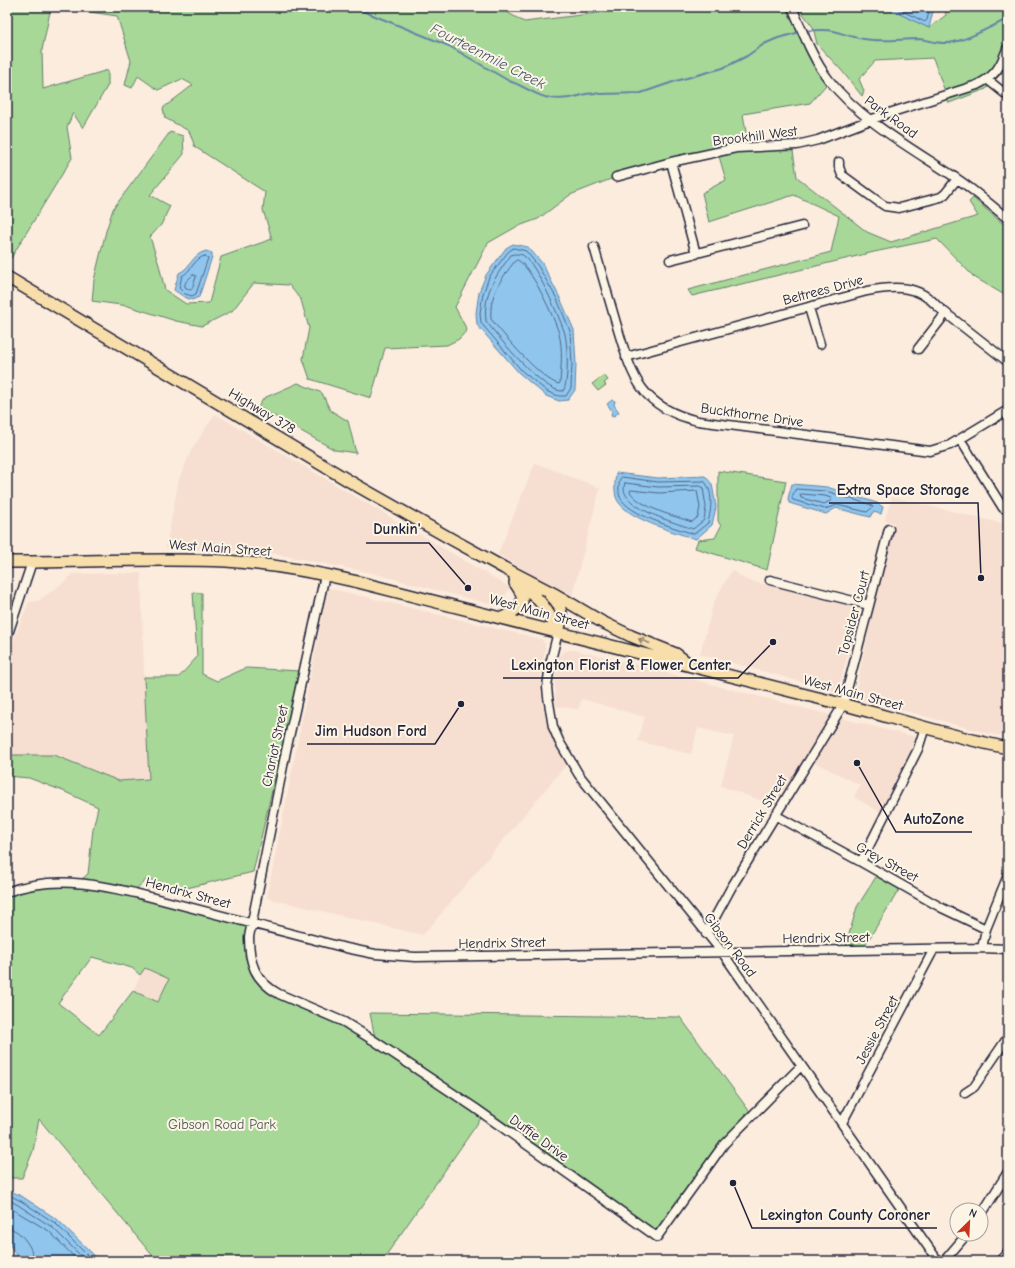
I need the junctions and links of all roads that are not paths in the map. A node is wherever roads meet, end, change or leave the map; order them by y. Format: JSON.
{"nodes":[{"id":1,"x":792,"y":7,"type":"edge"},
{"id":2,"x":1007,"y":49,"type":"edge"},
{"id":3,"x":988,"y":80,"type":"junction"},
{"id":4,"x":1008,"y":96,"type":"edge"},
{"id":5,"x":871,"y":120,"type":"junction"},
{"id":6,"x":671,"y":162,"type":"junction"},
{"id":7,"x":839,"y":162,"type":"dead end"},
{"id":8,"x":616,"y":176,"type":"dead end"},
{"id":9,"x":957,"y":179,"type":"junction"},
{"id":10,"x":1008,"y":219,"type":"edge"},
{"id":11,"x":802,"y":226,"type":"dead end"},
{"id":12,"x":594,"y":246,"type":"dead end"},
{"id":13,"x":696,"y":254,"type":"junction"},
{"id":14,"x":670,"y":260,"type":"dead end"},
{"id":15,"x":7,"y":277,"type":"edge"},
{"id":16,"x":809,"y":308,"type":"junction"},
{"id":17,"x":946,"y":313,"type":"junction"},
{"id":18,"x":820,"y":344,"type":"dead end"},
{"id":19,"x":918,"y":349,"type":"dead end"},
{"id":20,"x":626,"y":357,"type":"junction"},
{"id":21,"x":1008,"y":362,"type":"edge"},
{"id":22,"x":1008,"y":410,"type":"edge"},
{"id":23,"x":960,"y":439,"type":"junction"},
{"id":24,"x":1003,"y":508,"type":"dead end"},
{"id":25,"x":889,"y":528,"type":"dead end"},
{"id":26,"x":7,"y":562,"type":"edge"},
{"id":27,"x":32,"y":562,"type":"junction"},
{"id":28,"x":504,"y":568,"type":"junction"},
{"id":29,"x":326,"y":575,"type":"junction"},
{"id":30,"x":770,"y":580,"type":"dead end"},
{"id":31,"x":543,"y":589,"type":"junction"},
{"id":32,"x":869,"y":605,"type":"junction"},
{"id":33,"x":503,"y":618,"type":"junction"},
{"id":34,"x":558,"y":632,"type":"junction"},
{"id":35,"x":7,"y":637,"type":"edge"},
{"id":36,"x":691,"y":666,"type":"junction"},
{"id":37,"x":843,"y":705,"type":"junction"},
{"id":38,"x":925,"y":727,"type":"junction"},
{"id":39,"x":1008,"y":748,"type":"edge"},
{"id":40,"x":775,"y":815,"type":"junction"},
{"id":41,"x":861,"y":862,"type":"junction"},
{"id":42,"x":1008,"y":875,"type":"edge"},
{"id":43,"x":7,"y":892,"type":"edge"},
{"id":44,"x":252,"y":923,"type":"junction"},
{"id":45,"x":986,"y":928,"type":"junction"},
{"id":46,"x":706,"y":934,"type":"junction"},
{"id":47,"x":982,"y":948,"type":"junction"},
{"id":48,"x":934,"y":949,"type":"junction"},
{"id":49,"x":1008,"y":949,"type":"edge"},
{"id":50,"x":722,"y":952,"type":"junction"},
{"id":51,"x":1008,"y":1037,"type":"edge"},
{"id":52,"x":801,"y":1066,"type":"junction"},
{"id":53,"x":965,"y":1093,"type":"dead end"},
{"id":54,"x":842,"y":1123,"type":"junction"},
{"id":55,"x":1008,"y":1173,"type":"edge"},
{"id":56,"x":989,"y":1203,"type":"edge"},
{"id":57,"x":960,"y":1242,"type":"edge"},
{"id":58,"x":1008,"y":1252,"type":"edge"},
{"id":59,"x":938,"y":1261,"type":"edge"},
{"id":60,"x":944,"y":1261,"type":"edge"},
{"id":61,"x":1000,"y":1261,"type":"edge"}],
"edges":[{"from":1,"to":5,"type":"street","name":"Park Road"},
{"from":2,"to":3,"type":"street"},
{"from":3,"to":4,"type":"street"},
{"from":3,"to":5,"type":"street","name":"Brookhill West"},
{"from":5,"to":6,"type":"street","name":"Brookhill West"},
{"from":5,"to":9,"type":"street","name":"Park Road"},
{"from":6,"to":8,"type":"street","name":"Brookhill West"},
{"from":6,"to":13,"type":"street"},
{"from":7,"to":9,"type":"street"},
{"from":9,"to":10,"type":"street","name":"Park Road"},
{"from":11,"to":13,"type":"street"},
{"from":12,"to":20,"type":"street","name":"Buckthorne Drive"},
{"from":13,"to":14,"type":"street"},
{"from":15,"to":28,"type":"main road","name":"Highway 378"},
{"from":16,"to":17,"type":"street","name":"Beltrees Drive"},
{"from":16,"to":18,"type":"street"},
{"from":16,"to":20,"type":"street","name":"Beltrees Drive"},
{"from":17,"to":19,"type":"street"},
{"from":17,"to":21,"type":"street","name":"Beltrees Drive"},
{"from":20,"to":23,"type":"street","name":"Buckthorne Drive"},
{"from":22,"to":23,"type":"street","name":"Buckthorne Drive"},
{"from":23,"to":24,"type":"street"},
{"from":25,"to":32,"type":"street","name":"Topsider Court"},
{"from":26,"to":27,"type":"main road","name":"West Main Street"},
{"from":27,"to":29,"type":"main road","name":"West Main Street"},
{"from":27,"to":35,"type":"street"},
{"from":28,"to":31,"type":"main road"},
{"from":28,"to":33,"type":"main road"},
{"from":28,"to":34,"type":"main road"},
{"from":29,"to":33,"type":"main road","name":"West Main Street"},
{"from":29,"to":44,"type":"street","name":"Chariot Street"},
{"from":30,"to":32,"type":"street"},
{"from":31,"to":34,"type":"main road"},
{"from":36,"to":31,"type":"main road","one_way":true},
{"from":32,"to":37,"type":"street","name":"Topsider Court"},
{"from":33,"to":34,"type":"main road","name":"West Main Street"},
{"from":34,"to":36,"type":"main road","name":"West Main Street"},
{"from":34,"to":46,"type":"street","name":"Gibson Road"},
{"from":36,"to":37,"type":"main road","name":"West Main Street"},
{"from":37,"to":38,"type":"main road","name":"West Main Street"},
{"from":37,"to":40,"type":"street","name":"Derrick Street"},
{"from":38,"to":39,"type":"main road","name":"West Main Street"},
{"from":38,"to":41,"type":"street"},
{"from":40,"to":41,"type":"street","name":"Grey Street"},
{"from":40,"to":46,"type":"street","name":"Derrick Street"},
{"from":41,"to":45,"type":"street","name":"Grey Street"},
{"from":42,"to":45,"type":"street"},
{"from":43,"to":44,"type":"street","name":"Hendrix Street"},
{"from":44,"to":50,"type":"street","name":"Hendrix Street"},
{"from":44,"to":52,"type":"street","name":"Duffie Drive"},
{"from":45,"to":47,"type":"street"},
{"from":46,"to":50,"type":"street","name":"Gibson Road"},
{"from":47,"to":48,"type":"street","name":"Hendrix Street"},
{"from":47,"to":49,"type":"street","name":"Hendrix Street"},
{"from":48,"to":50,"type":"street","name":"Hendrix Street"},
{"from":48,"to":54,"type":"street","name":"Jessie Street"},
{"from":50,"to":52,"type":"street","name":"Gibson Road"},
{"from":51,"to":53,"type":"street"},
{"from":52,"to":54,"type":"street","name":"Gibson Road"},
{"from":54,"to":59,"type":"street","name":"Gibson Road"},
{"from":55,"to":56,"type":"street"},
{"from":57,"to":60,"type":"street"},
{"from":58,"to":61,"type":"street"}]}
